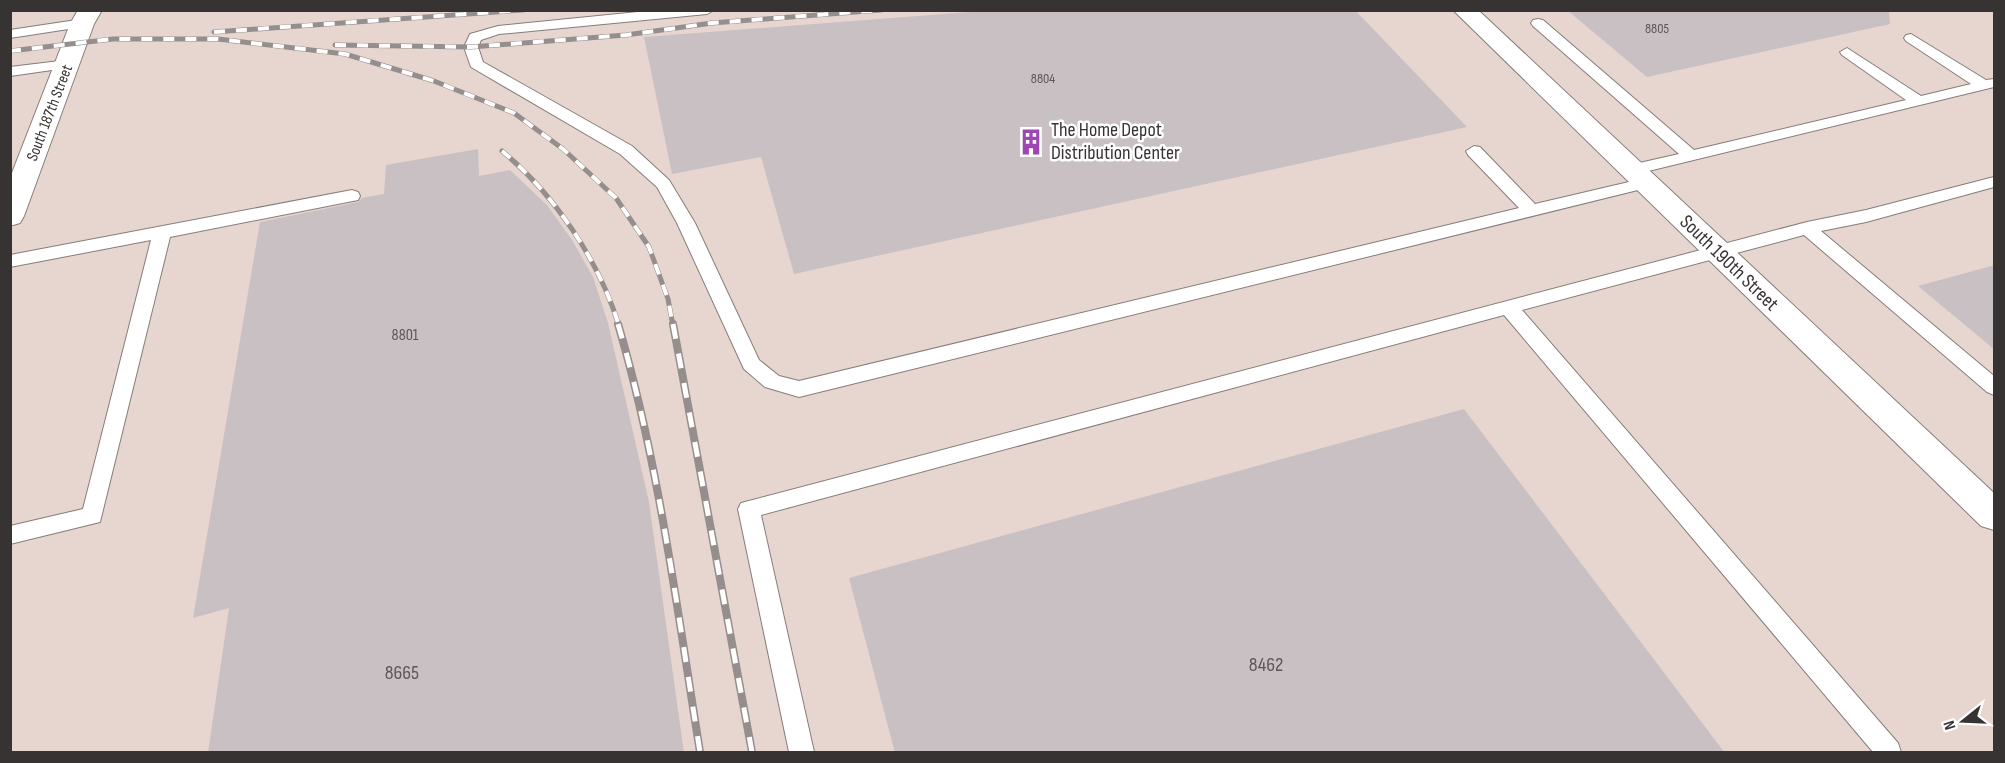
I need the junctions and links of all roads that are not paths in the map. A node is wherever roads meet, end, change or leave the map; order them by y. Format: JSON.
{"nodes":[{"id":1,"x":707,"y":10,"type":"edge"},
{"id":2,"x":1464,"y":10,"type":"edge"},
{"id":3,"x":87,"y":17,"type":"edge"},
{"id":4,"x":1538,"y":23,"type":"dead end"},
{"id":5,"x":10,"y":34,"type":"edge"},
{"id":6,"x":1911,"y":38,"type":"dead end"},
{"id":7,"x":1847,"y":52,"type":"dead end"},
{"id":8,"x":68,"y":64,"type":"junction"},
{"id":9,"x":10,"y":72,"type":"edge"},
{"id":10,"x":1989,"y":84,"type":"edge"},
{"id":11,"x":1918,"y":101,"type":"junction"},
{"id":12,"x":1474,"y":151,"type":"dead end"},
{"id":13,"x":1690,"y":155,"type":"junction"},
{"id":14,"x":1639,"y":176,"type":"junction"},
{"id":15,"x":1995,"y":182,"type":"edge"},
{"id":16,"x":352,"y":196,"type":"dead end"},
{"id":17,"x":1532,"y":211,"type":"junction"},
{"id":18,"x":10,"y":216,"type":"edge"},
{"id":19,"x":1807,"y":228,"type":"junction"},
{"id":20,"x":162,"y":232,"type":"junction"},
{"id":21,"x":1718,"y":251,"type":"junction"},
{"id":22,"x":10,"y":261,"type":"edge"},
{"id":23,"x":1508,"y":307,"type":"junction"},
{"id":24,"x":1995,"y":387,"type":"edge"},
{"id":25,"x":1989,"y":504,"type":"edge"},
{"id":26,"x":10,"y":535,"type":"edge"},
{"id":27,"x":801,"y":753,"type":"edge"},
{"id":28,"x":1889,"y":753,"type":"edge"}],
"edges":[{"from":1,"to":17,"type":"lane"},
{"from":2,"to":14,"type":"street","name":"South 190th Street"},
{"from":3,"to":5,"type":"lane"},
{"from":3,"to":8,"type":"street","name":"South 187th Street"},
{"from":4,"to":13,"type":"lane"},
{"from":6,"to":10,"type":"lane"},
{"from":7,"to":11,"type":"lane"},
{"from":8,"to":9,"type":"lane"},
{"from":8,"to":18,"type":"street","name":"South 187th Street"},
{"from":10,"to":11,"type":"lane"},
{"from":11,"to":13,"type":"lane"},
{"from":12,"to":17,"type":"lane"},
{"from":13,"to":14,"type":"lane"},
{"from":14,"to":17,"type":"lane"},
{"from":14,"to":21,"type":"street","name":"South 190th Street"},
{"from":15,"to":19,"type":"lane"},
{"from":16,"to":20,"type":"lane"},
{"from":19,"to":21,"type":"lane"},
{"from":19,"to":24,"type":"lane"},
{"from":20,"to":22,"type":"lane"},
{"from":20,"to":26,"type":"lane"},
{"from":21,"to":23,"type":"lane"},
{"from":21,"to":25,"type":"street","name":"South 190th Street"},
{"from":23,"to":27,"type":"lane"},
{"from":23,"to":28,"type":"lane"}]}
